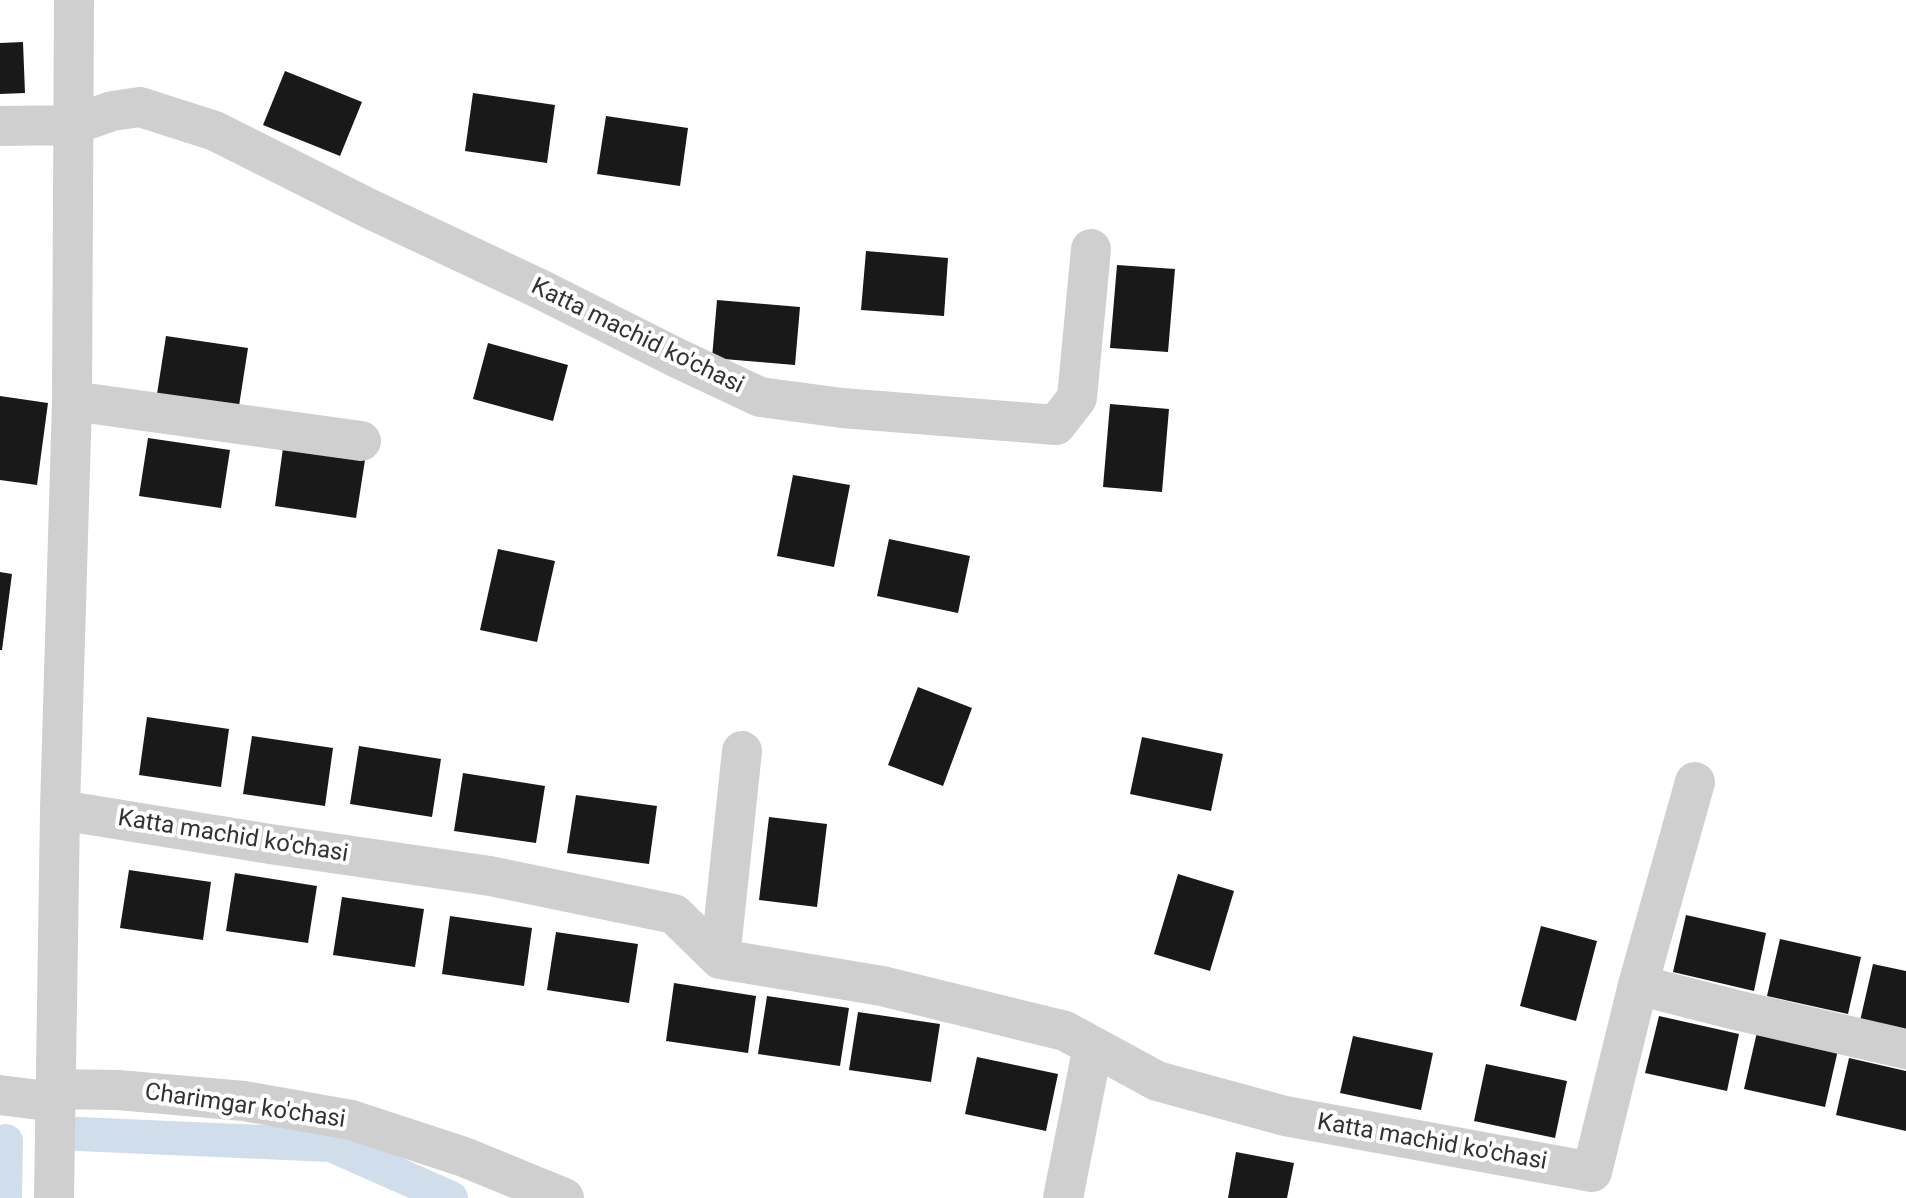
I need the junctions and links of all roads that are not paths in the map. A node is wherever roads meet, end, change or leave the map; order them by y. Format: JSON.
{"nodes":[{"id":1,"x":74,"y":0,"type":"edge"},
{"id":2,"x":73,"y":125,"type":"junction"},
{"id":3,"x":0,"y":126,"type":"edge"},
{"id":4,"x":1091,"y":249,"type":"dead end"},
{"id":5,"x":72,"y":401,"type":"junction"},
{"id":6,"x":361,"y":441,"type":"dead end"},
{"id":7,"x":742,"y":751,"type":"dead end"},
{"id":8,"x":1695,"y":782,"type":"dead end"},
{"id":9,"x":60,"y":810,"type":"junction"},
{"id":10,"x":720,"y":959,"type":"junction"},
{"id":11,"x":1638,"y":985,"type":"junction"},
{"id":12,"x":1093,"y":1046,"type":"junction"},
{"id":13,"x":1906,"y":1049,"type":"edge"},
{"id":14,"x":0,"y":1095,"type":"edge"},
{"id":15,"x":55,"y":1095,"type":"junction"},
{"id":16,"x":54,"y":1198,"type":"edge"},
{"id":17,"x":564,"y":1198,"type":"edge"},
{"id":18,"x":1063,"y":1198,"type":"edge"}],
"edges":[{"from":1,"to":2,"type":"street"},
{"from":2,"to":3,"type":"street","name":"Katta machid ko'chasi"},
{"from":2,"to":4,"type":"street","name":"Katta machid ko'chasi"},
{"from":2,"to":5,"type":"street"},
{"from":5,"to":6,"type":"street"},
{"from":5,"to":9,"type":"street"},
{"from":7,"to":10,"type":"street"},
{"from":8,"to":11,"type":"street","name":"Katta machid ko'chasi"},
{"from":9,"to":10,"type":"street","name":"Katta machid ko'chasi"},
{"from":9,"to":15,"type":"street"},
{"from":10,"to":12,"type":"street","name":"Katta machid ko'chasi"},
{"from":11,"to":12,"type":"street","name":"Katta machid ko'chasi"},
{"from":11,"to":13,"type":"street"},
{"from":12,"to":18,"type":"street"},
{"from":14,"to":15,"type":"street"},
{"from":15,"to":16,"type":"street"},
{"from":15,"to":17,"type":"street","name":"Charimgar ko'chasi"}]}
